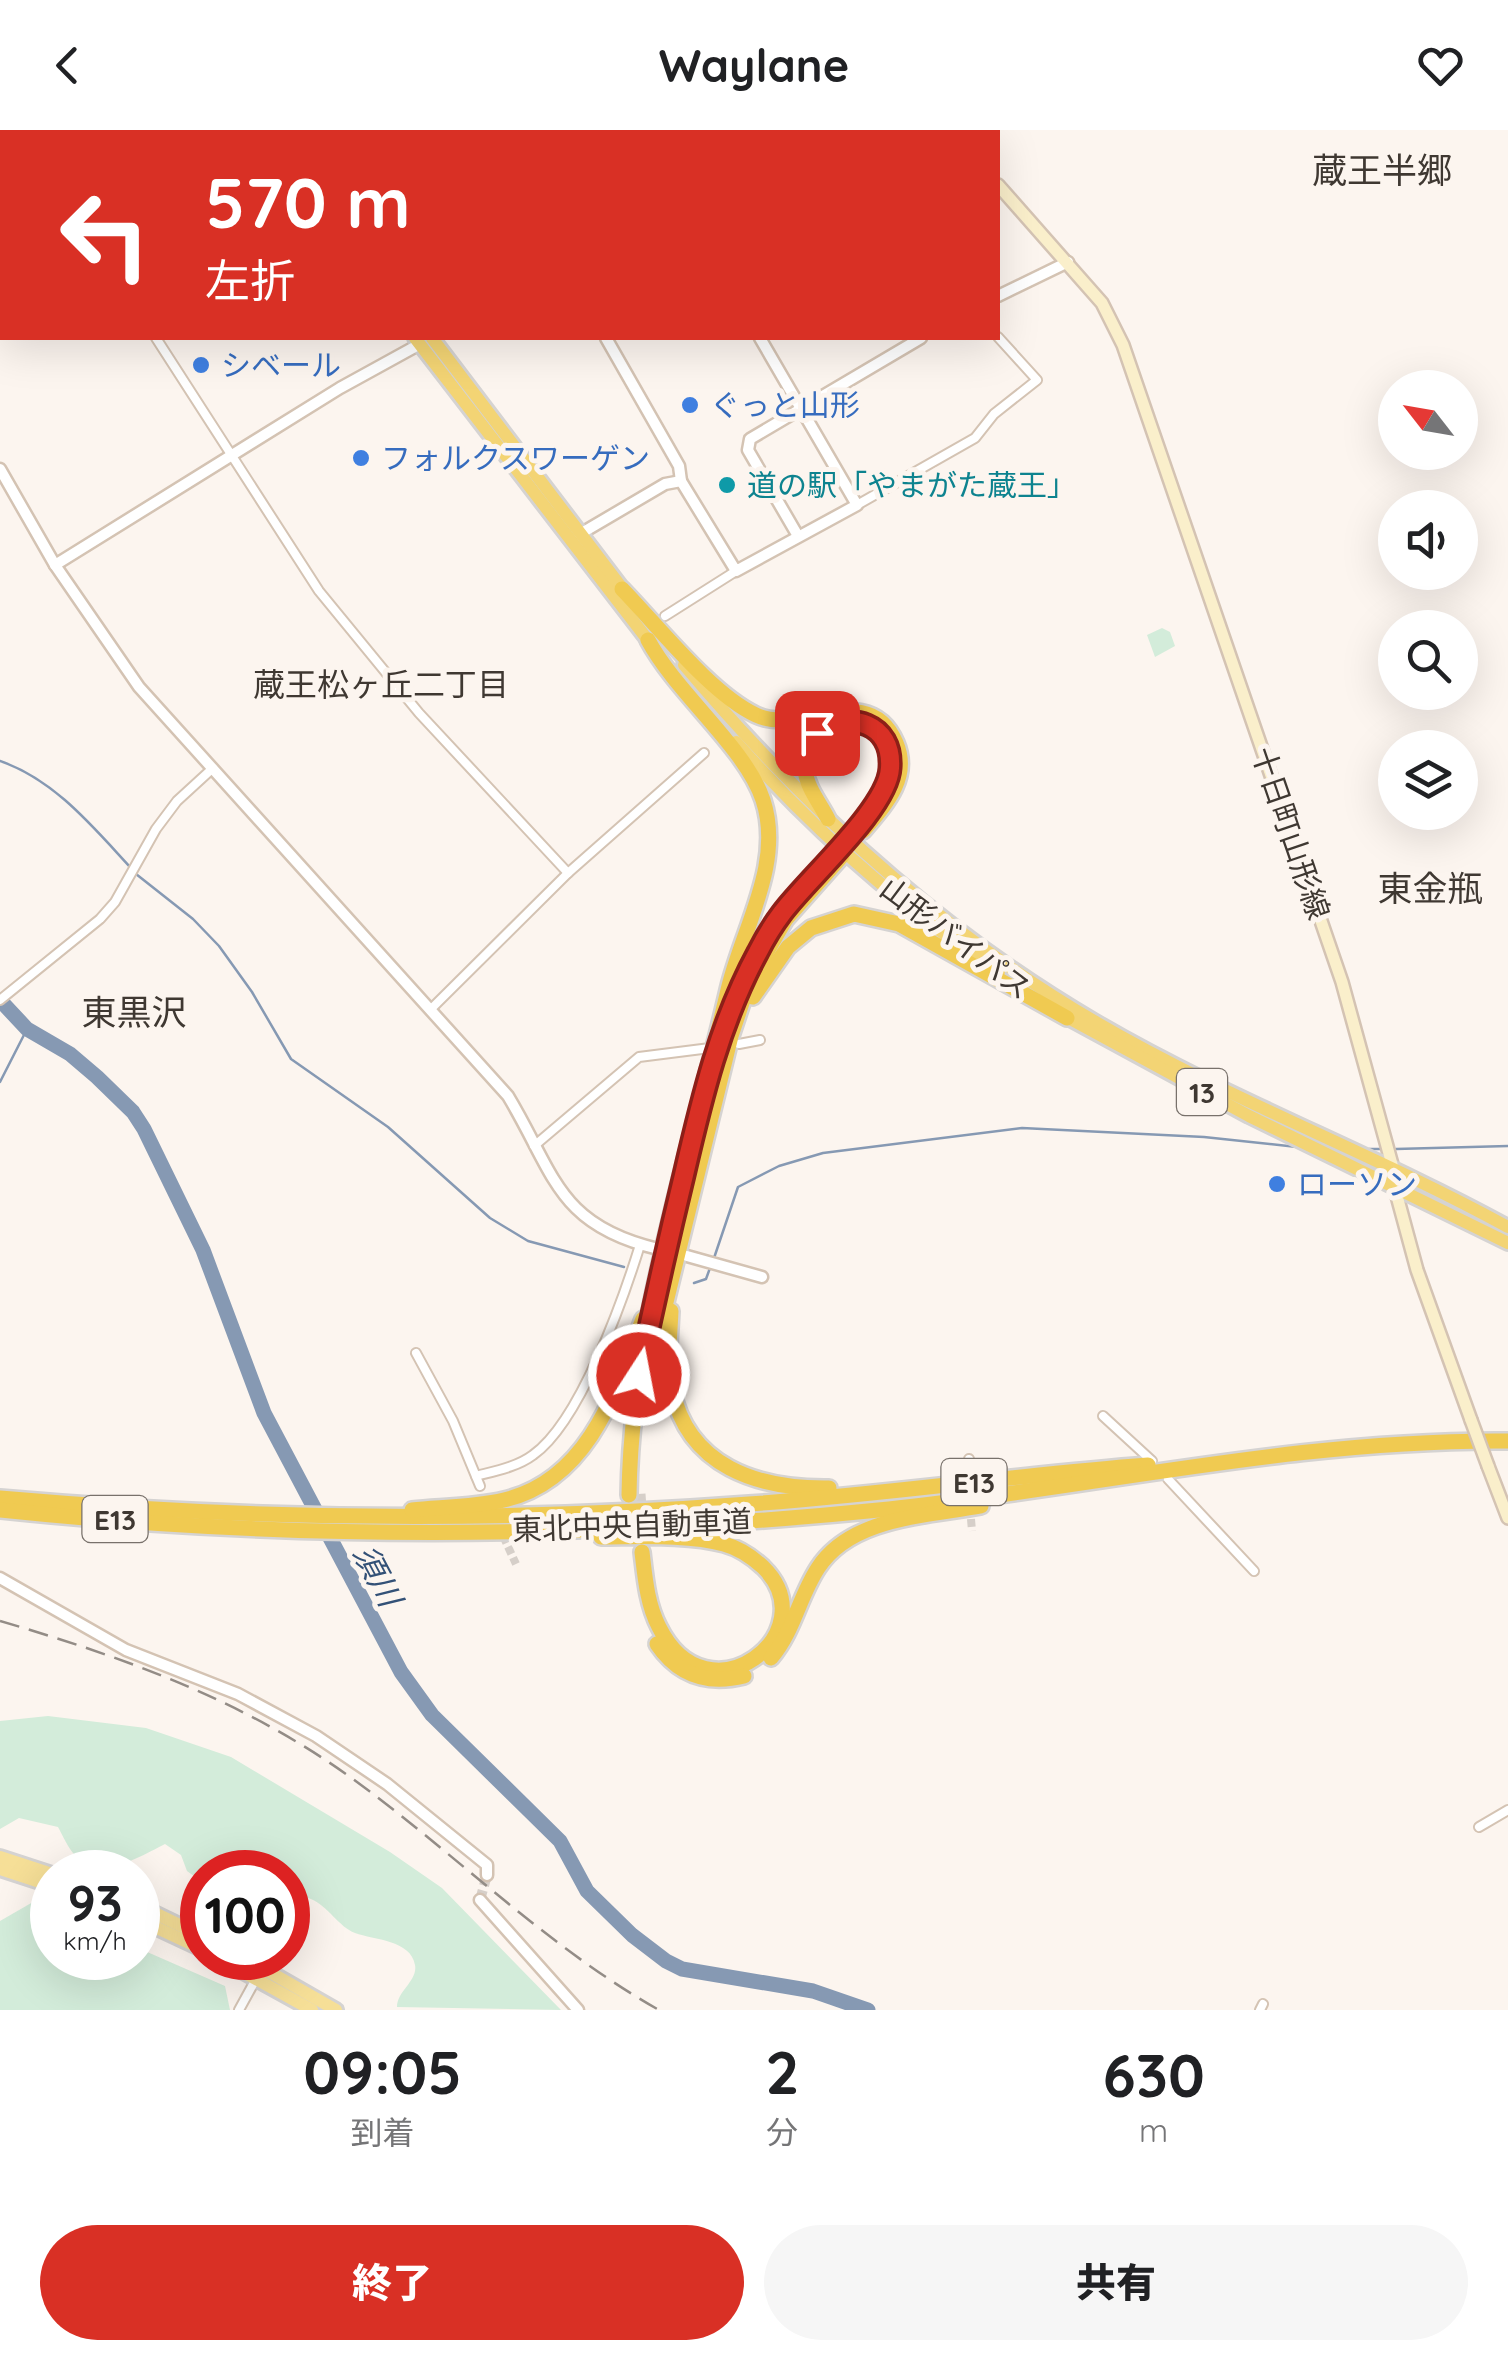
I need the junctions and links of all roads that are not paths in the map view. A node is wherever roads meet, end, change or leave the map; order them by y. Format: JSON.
{"nodes":[{"id":1,"x":1000,"y":187,"type":"edge"},
{"id":2,"x":1068,"y":262,"type":"junction"},
{"id":3,"x":1000,"y":295,"type":"edge"},
{"id":4,"x":1000,"y":339,"type":"edge"},
{"id":5,"x":157,"y":340,"type":"edge"},
{"id":6,"x":425,"y":340,"type":"edge"},
{"id":7,"x":428,"y":340,"type":"edge"},
{"id":8,"x":428,"y":340,"type":"edge"},
{"id":9,"x":607,"y":340,"type":"edge"},
{"id":10,"x":761,"y":340,"type":"edge"},
{"id":11,"x":918,"y":340,"type":"edge"},
{"id":12,"x":800,"y":406,"type":"junction"},
{"id":13,"x":231,"y":456,"type":"junction"},
{"id":14,"x":0,"y":469,"type":"edge"},
{"id":15,"x":681,"y":481,"type":"junction"},
{"id":16,"x":857,"y":506,"type":"junction"},
{"id":17,"x":580,"y":534,"type":"junction"},
{"id":18,"x":798,"y":536,"type":"junction"},
{"id":19,"x":54,"y":565,"type":"junction"},
{"id":20,"x":736,"y":571,"type":"junction"},
{"id":21,"x":622,"y":589,"type":"junction"},
{"id":22,"x":665,"y":616,"type":"dead end"},
{"id":23,"x":648,"y":640,"type":"junction"},
{"id":24,"x":704,"y":753,"type":"dead end"},
{"id":25,"x":213,"y":768,"type":"junction"},
{"id":26,"x":828,"y":819,"type":"junction"},
{"id":27,"x":861,"y":828,"type":"junction"},
{"id":28,"x":838,"y":853,"type":"junction"},
{"id":29,"x":568,"y":874,"type":"junction"},
{"id":30,"x":0,"y":1000,"type":"edge"},
{"id":31,"x":431,"y":1008,"type":"junction"},
{"id":32,"x":1067,"y":1018,"type":"junction"},
{"id":33,"x":735,"y":1040,"type":"junction"},
{"id":34,"x":760,"y":1040,"type":"dead end"},
{"id":35,"x":713,"y":1048,"type":"junction"},
{"id":36,"x":534,"y":1146,"type":"junction"},
{"id":37,"x":1393,"y":1168,"type":"junction"},
{"id":38,"x":1394,"y":1184,"type":"junction"},
{"id":39,"x":1508,"y":1226,"type":"edge"},
{"id":40,"x":1508,"y":1243,"type":"edge"},
{"id":41,"x":640,"y":1245,"type":"junction"},
{"id":42,"x":658,"y":1249,"type":"dead end"},
{"id":43,"x":687,"y":1256,"type":"dead end"},
{"id":44,"x":668,"y":1270,"type":"junction"},
{"id":45,"x":762,"y":1277,"type":"dead end"},
{"id":46,"x":416,"y":1353,"type":"dead end"},
{"id":47,"x":1103,"y":1416,"type":"dead end"},
{"id":48,"x":1508,"y":1441,"type":"edge"},
{"id":49,"x":1260,"y":1457,"type":"junction"},
{"id":50,"x":969,"y":1458,"type":"dead end"},
{"id":51,"x":1104,"y":1468,"type":"junction"},
{"id":52,"x":1159,"y":1471,"type":"junction"},
{"id":53,"x":968,"y":1472,"type":"dead end"},
{"id":54,"x":634,"y":1495,"type":"tunnel mouth"},
{"id":55,"x":0,"y":1498,"type":"edge"},
{"id":56,"x":0,"y":1510,"type":"edge"},
{"id":57,"x":1508,"y":1518,"type":"edge"},
{"id":58,"x":231,"y":1520,"type":"junction"},
{"id":59,"x":452,"y":1524,"type":"junction"},
{"id":60,"x":1254,"y":1570,"type":"dead end"},
{"id":61,"x":0,"y":1578,"type":"edge"},
{"id":62,"x":1508,"y":1810,"type":"edge"},
{"id":63,"x":1479,"y":1827,"type":"dead end"},
{"id":64,"x":0,"y":1857,"type":"edge"},
{"id":65,"x":30,"y":1867,"type":"edge"},
{"id":66,"x":0,"y":1868,"type":"edge"},
{"id":67,"x":488,"y":1875,"type":"dead end"},
{"id":68,"x":30,"y":1878,"type":"edge"},
{"id":69,"x":480,"y":1900,"type":"dead end"},
{"id":70,"x":255,"y":1980,"type":"edge"},
{"id":71,"x":270,"y":1980,"type":"edge"},
{"id":72,"x":275,"y":1980,"type":"edge"},
{"id":73,"x":238,"y":2010,"type":"edge"},
{"id":74,"x":312,"y":2010,"type":"edge"},
{"id":75,"x":336,"y":2010,"type":"edge"},
{"id":76,"x":578,"y":2010,"type":"edge"}],
"edges":[{"from":1,"to":2,"type":"main road","name":"十日町山形線"},
{"from":2,"to":3,"type":"street"},
{"from":2,"to":37,"type":"main road","name":"十日町山形線"},
{"from":4,"to":16,"type":"street"},
{"from":5,"to":13,"type":"street"},
{"from":6,"to":13,"type":"street"},
{"from":7,"to":17,"type":"highway","name":"山形バイパス","number":"13"},
{"from":8,"to":23,"type":"highway","name":"山形バイパス","number":"13"},
{"from":9,"to":15,"type":"street"},
{"from":10,"to":12,"type":"street"},
{"from":11,"to":12,"type":"street"},
{"from":12,"to":16,"type":"street"},
{"from":12,"to":18,"type":"street"},
{"from":13,"to":19,"type":"street"},
{"from":13,"to":29,"type":"street"},
{"from":14,"to":19,"type":"street"},
{"from":15,"to":17,"type":"street"},
{"from":15,"to":20,"type":"street"},
{"from":16,"to":18,"type":"street"},
{"from":17,"to":21,"type":"highway","name":"山形バイパス","number":"13"},
{"from":18,"to":20,"type":"street"},
{"from":19,"to":25,"type":"street"},
{"from":20,"to":22,"type":"street"},
{"from":21,"to":26,"type":"highway","name":"山形バイパス","number":"13"},
{"from":21,"to":27,"type":"highway"},
{"from":23,"to":32,"type":"highway","name":"山形バイパス","number":"13"},
{"from":23,"to":35,"type":"highway"},
{"from":24,"to":29,"type":"street"},
{"from":25,"to":30,"type":"street"},
{"from":25,"to":31,"type":"street"},
{"from":26,"to":27,"type":"highway"},
{"from":26,"to":37,"type":"highway","name":"山形バイパス","number":"13"},
{"from":27,"to":28,"type":"highway"},
{"from":28,"to":33,"type":"highway"},
{"from":28,"to":35,"type":"highway"},
{"from":29,"to":31,"type":"street"},
{"from":31,"to":36,"type":"street"},
{"from":32,"to":33,"type":"highway"},
{"from":32,"to":38,"type":"highway","name":"山形バイパス","number":"13"},
{"from":33,"to":34,"type":"street"},
{"from":33,"to":44,"type":"highway"},
{"from":35,"to":36,"type":"street"},
{"from":35,"to":44,"type":"highway"},
{"from":36,"to":41,"type":"street"},
{"from":37,"to":38,"type":"main road","name":"十日町山形線"},
{"from":37,"to":39,"type":"highway","name":"山形バイパス","number":"13"},
{"from":38,"to":40,"type":"highway","name":"山形バイパス","number":"13"},
{"from":38,"to":57,"type":"main road","name":"十日町山形線","bridge":true},
{"from":41,"to":42,"type":"street"},
{"from":41,"to":46,"type":"street"},
{"from":43,"to":45,"type":"street"},
{"from":44,"to":51,"type":"highway"},
{"from":44,"to":54,"type":"highway"},
{"from":44,"to":59,"type":"highway"},
{"from":47,"to":52,"type":"street"},
{"from":48,"to":49,"type":"highway","name":"東北中央自動車道","number":"E13"},
{"from":49,"to":51,"type":"highway","name":"東北中央自動車道","number":"E13"},
{"from":49,"to":52,"type":"highway","name":"東北中央自動車道","number":"E13"},
{"from":50,"to":53,"type":"street"},
{"from":51,"to":59,"type":"highway","name":"東北中央自動車道","number":"E13"},
{"from":52,"to":59,"type":"highway","name":"東北中央自動車道","number":"E13"},
{"from":52,"to":59,"type":"highway"},
{"from":52,"to":60,"type":"street"},
{"from":55,"to":58,"type":"highway","name":"東北中央自動車道","number":"E13"},
{"from":56,"to":58,"type":"highway","name":"東北中央自動車道","number":"E13"},
{"from":58,"to":59,"type":"highway","name":"東北中央自動車道","number":"E13"},
{"from":58,"to":59,"type":"highway","name":"東北中央自動車道","number":"E13"},
{"from":61,"to":67,"type":"street"},
{"from":62,"to":63,"type":"street"},
{"from":64,"to":65,"type":"main road"},
{"from":66,"to":68,"type":"main road"},
{"from":69,"to":76,"type":"street"},
{"from":70,"to":73,"type":"street"},
{"from":71,"to":74,"type":"main road"},
{"from":72,"to":75,"type":"main road"}]}
